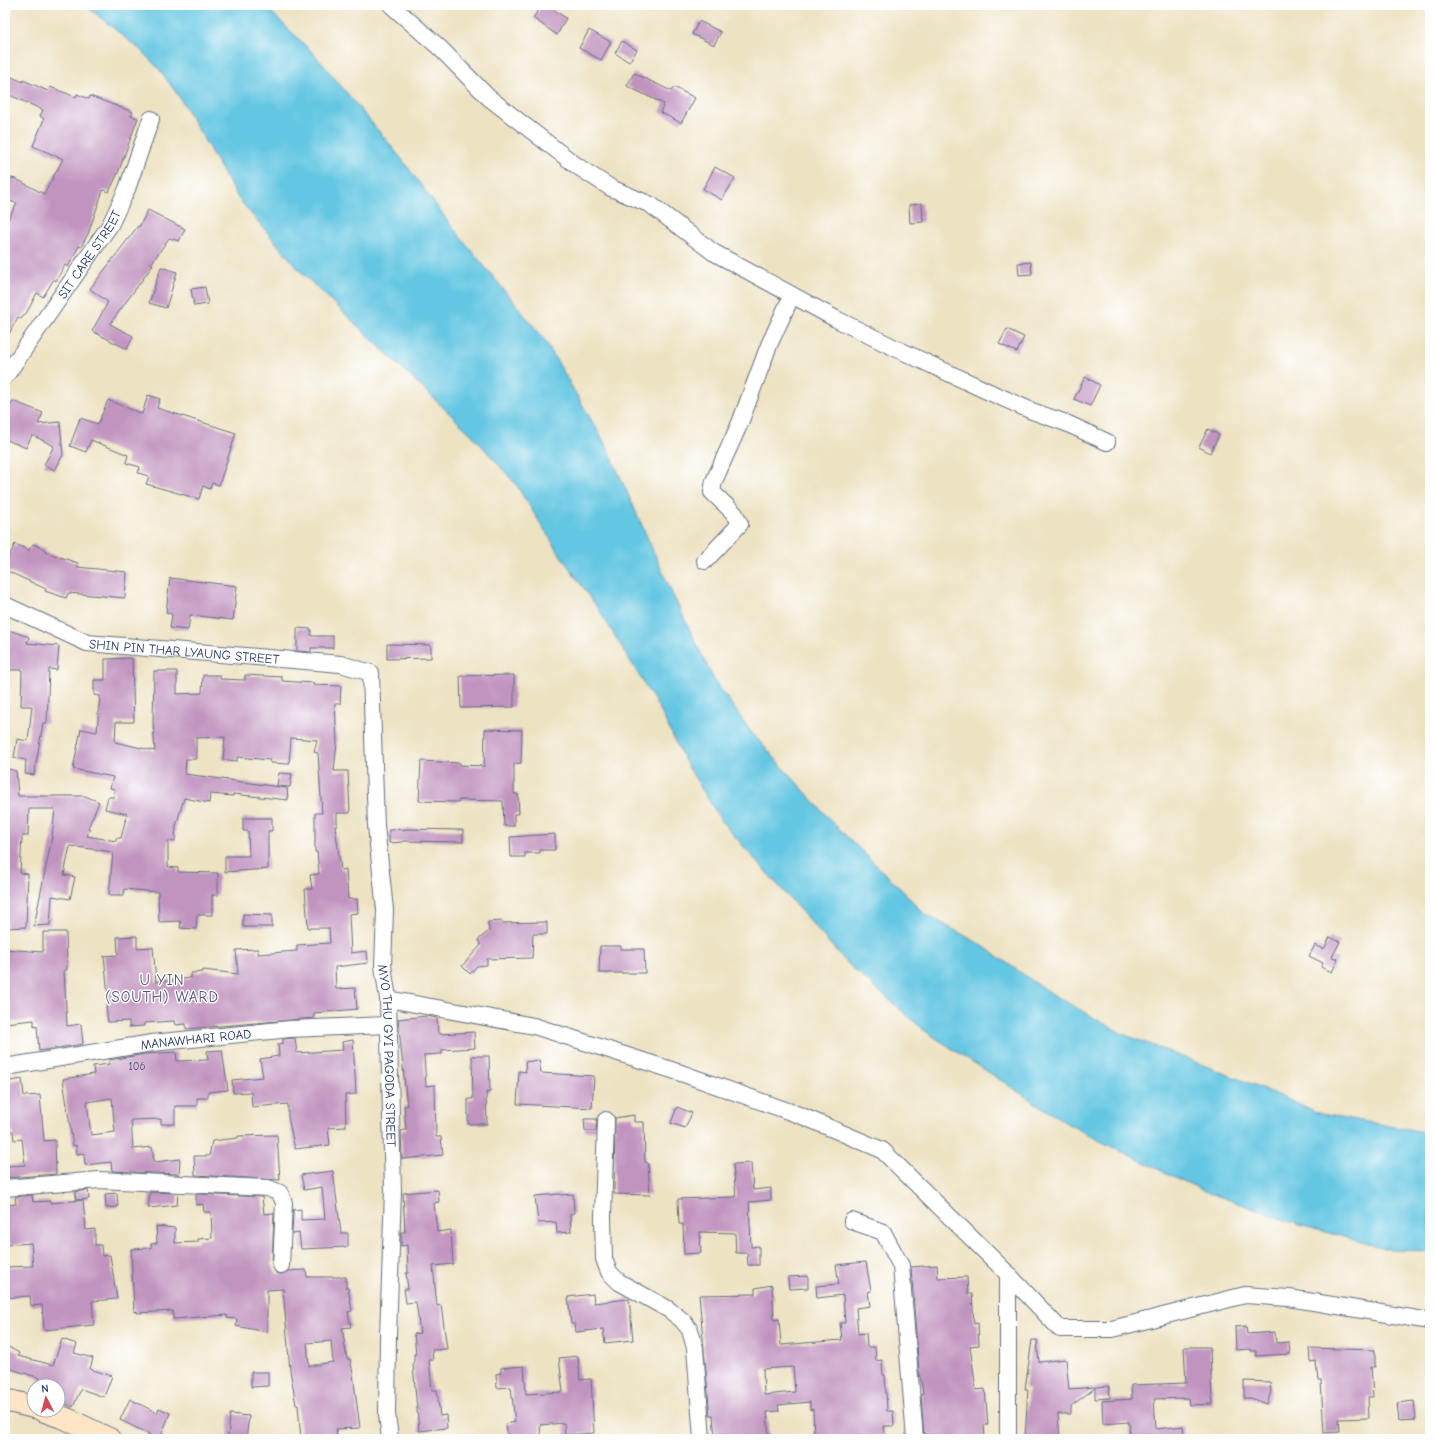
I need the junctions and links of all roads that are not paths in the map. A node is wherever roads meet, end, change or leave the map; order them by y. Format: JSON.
{"nodes":[{"id":1,"x":391,"y":5,"type":"edge"},
{"id":2,"x":151,"y":119,"type":"dead end"},
{"id":3,"x":792,"y":295,"type":"junction"},
{"id":4,"x":5,"y":377,"type":"edge"},
{"id":5,"x":1107,"y":442,"type":"dead end"},
{"id":6,"x":705,"y":561,"type":"dead end"},
{"id":7,"x":5,"y":605,"type":"edge"},
{"id":8,"x":372,"y":673,"type":"joint"},
{"id":9,"x":388,"y":999,"type":"junction"},
{"id":10,"x":388,"y":1025,"type":"junction"},
{"id":11,"x":5,"y":1067,"type":"edge"},
{"id":12,"x":606,"y":1120,"type":"dead end"},
{"id":13,"x":5,"y":1188,"type":"edge"},
{"id":14,"x":852,"y":1221,"type":"dead end"},
{"id":15,"x":281,"y":1265,"type":"dead end"},
{"id":16,"x":1008,"y":1274,"type":"junction"},
{"id":17,"x":1430,"y":1321,"type":"edge"},
{"id":18,"x":5,"y":1400,"type":"edge"},
{"id":19,"x":26,"y":1405,"type":"edge"},
{"id":20,"x":64,"y":1418,"type":"edge"},
{"id":21,"x":108,"y":1439,"type":"edge"},
{"id":22,"x":390,"y":1439,"type":"edge"},
{"id":23,"x":702,"y":1439,"type":"edge"},
{"id":24,"x":915,"y":1439,"type":"edge"},
{"id":25,"x":1008,"y":1439,"type":"edge"}],
"edges":[{"from":1,"to":3,"type":"street"},
{"from":2,"to":4,"type":"street","name":"SIT CARE STREET"},
{"from":3,"to":5,"type":"street"},
{"from":3,"to":6,"type":"street"},
{"from":7,"to":8,"type":"street","name":"SHIN PIN THAR LYAUNG STREET"},
{"from":8,"to":9,"type":"street","name":"MYO THU GYI PAGODA STREET"},
{"from":9,"to":10,"type":"street","name":"MYO THU GYI PAGODA STREET"},
{"from":9,"to":16,"type":"street"},
{"from":10,"to":11,"type":"street","name":"MANAWHARI ROAD"},
{"from":10,"to":22,"type":"street","name":"MYO THU GYI PAGODA STREET"},
{"from":12,"to":23,"type":"street"},
{"from":13,"to":15,"type":"street"},
{"from":14,"to":24,"type":"street"},
{"from":16,"to":17,"type":"street"},
{"from":16,"to":25,"type":"street"},
{"from":18,"to":19,"type":"main road"},
{"from":20,"to":21,"type":"main road"}]}
